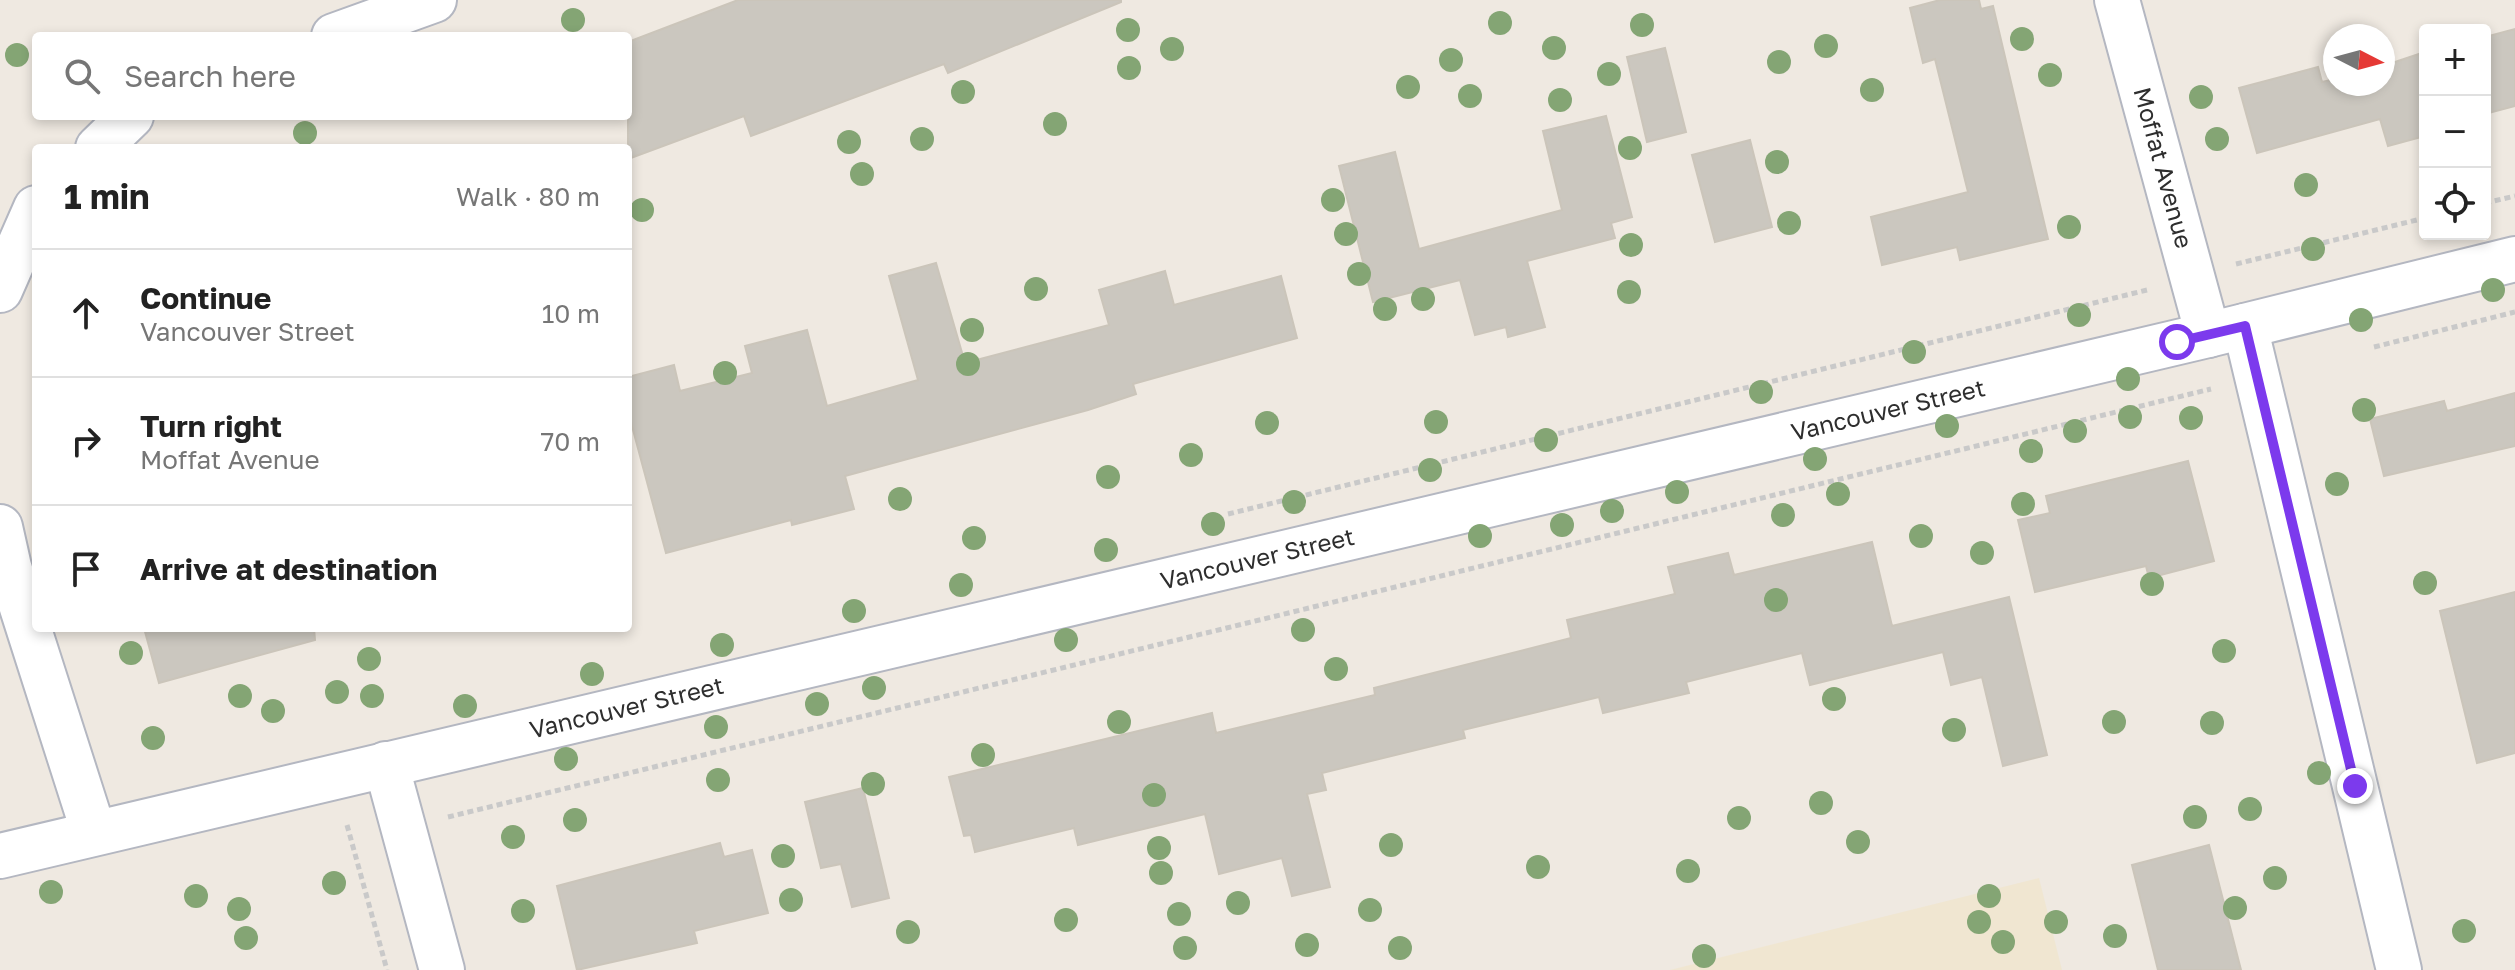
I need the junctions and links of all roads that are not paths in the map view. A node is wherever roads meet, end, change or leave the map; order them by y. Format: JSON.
{"nodes":[{"id":1,"x":434,"y":0,"type":"edge"},
{"id":2,"x":2117,"y":0,"type":"edge"},
{"id":3,"x":345,"y":32,"type":"edge"},
{"id":4,"x":127,"y":120,"type":"edge"},
{"id":5,"x":102,"y":144,"type":"edge"},
{"id":6,"x":32,"y":217,"type":"edge"},
{"id":7,"x":2515,"y":259,"type":"edge"},
{"id":8,"x":0,"y":290,"type":"edge"},
{"id":9,"x":2226,"y":330,"type":"junction"},
{"id":10,"x":0,"y":527,"type":"edge"},
{"id":11,"x":386,"y":764,"type":"junction"},
{"id":12,"x":94,"y":833,"type":"junction"},
{"id":13,"x":0,"y":856,"type":"edge"},
{"id":14,"x":442,"y":970,"type":"edge"},
{"id":15,"x":2399,"y":970,"type":"edge"}],
"edges":[{"from":1,"to":3,"type":"street"},
{"from":2,"to":9,"type":"street","name":"Moffat Avenue"},
{"from":4,"to":5,"type":"street"},
{"from":6,"to":8,"type":"street"},
{"from":7,"to":9,"type":"street","name":"Vancouver Street"},
{"from":9,"to":11,"type":"street","name":"Vancouver Street"},
{"from":9,"to":15,"type":"street","name":"Moffat Avenue"},
{"from":10,"to":12,"type":"street"},
{"from":11,"to":12,"type":"street","name":"Vancouver Street"},
{"from":11,"to":14,"type":"street"},
{"from":12,"to":13,"type":"street","name":"Vancouver Street"}]}
